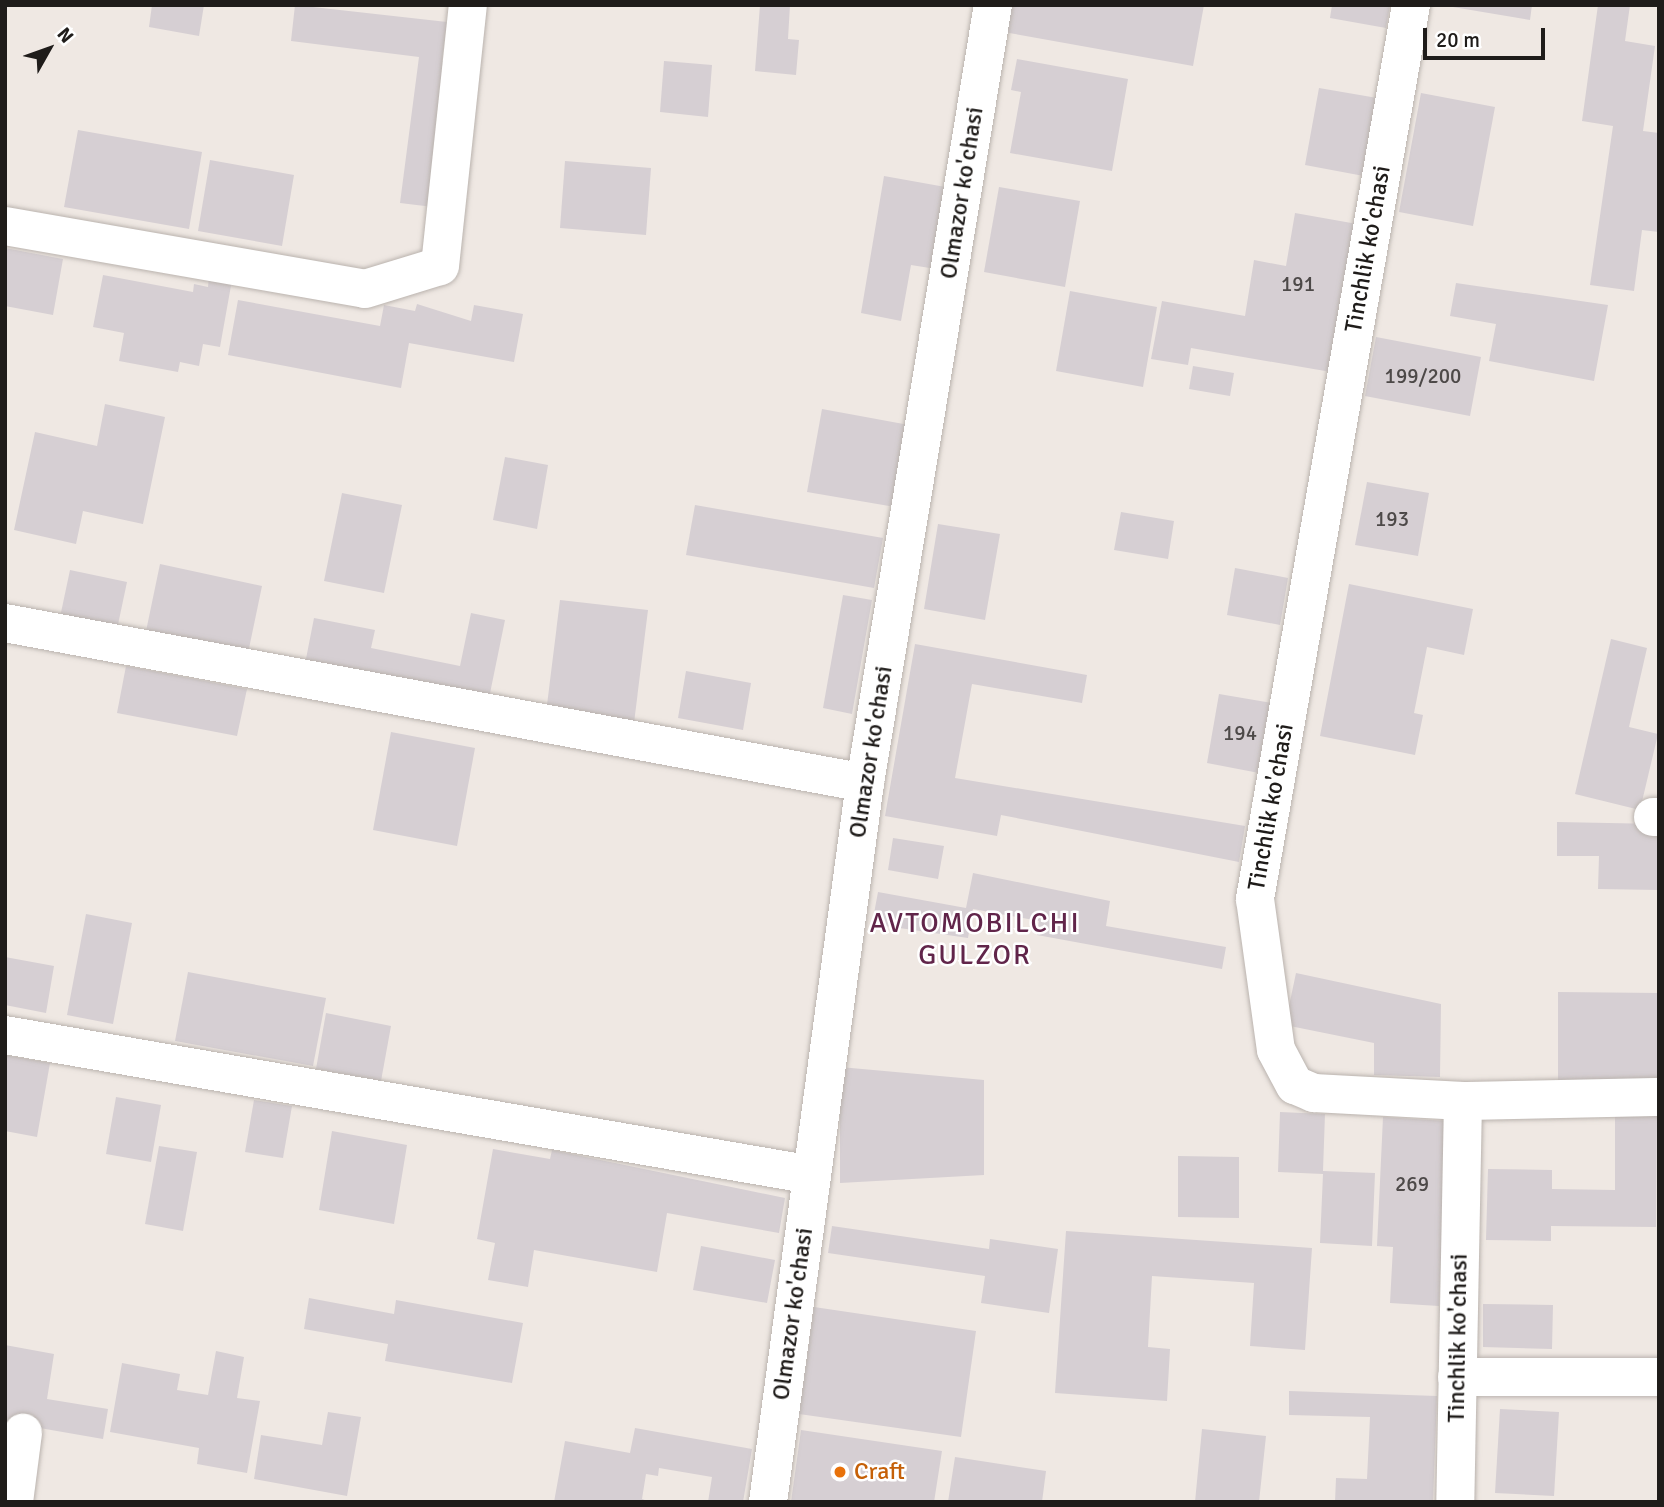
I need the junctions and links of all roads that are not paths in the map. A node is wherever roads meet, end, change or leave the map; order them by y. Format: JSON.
{"nodes":[{"id":1,"x":468,"y":5,"type":"edge"},
{"id":2,"x":993,"y":5,"type":"edge"},
{"id":3,"x":1411,"y":5,"type":"edge"},
{"id":4,"x":5,"y":226,"type":"edge"},
{"id":5,"x":5,"y":623,"type":"edge"},
{"id":6,"x":865,"y":783,"type":"junction"},
{"id":7,"x":5,"y":1035,"type":"edge"},
{"id":8,"x":1659,"y":1097,"type":"edge"},
{"id":9,"x":1463,"y":1101,"type":"junction"},
{"id":10,"x":812,"y":1175,"type":"junction"},
{"id":11,"x":1457,"y":1377,"type":"junction"},
{"id":12,"x":1659,"y":1377,"type":"edge"},
{"id":13,"x":23,"y":1433,"type":"dead end"},
{"id":14,"x":14,"y":1502,"type":"edge"},
{"id":15,"x":768,"y":1502,"type":"edge"},
{"id":16,"x":1455,"y":1502,"type":"edge"}],
"edges":[{"from":1,"to":4,"type":"street"},
{"from":2,"to":6,"type":"street","name":"Olmazor ko'chasi"},
{"from":3,"to":9,"type":"street","name":"Tinchlik ko'chasi"},
{"from":5,"to":6,"type":"street"},
{"from":6,"to":10,"type":"street","name":"Olmazor ko'chasi"},
{"from":7,"to":10,"type":"street"},
{"from":8,"to":9,"type":"street"},
{"from":9,"to":11,"type":"street","name":"Tinchlik ko'chasi"},
{"from":10,"to":15,"type":"street","name":"Olmazor ko'chasi"},
{"from":11,"to":12,"type":"street"},
{"from":11,"to":16,"type":"street","name":"Tinchlik ko'chasi"},
{"from":13,"to":14,"type":"street"}]}
